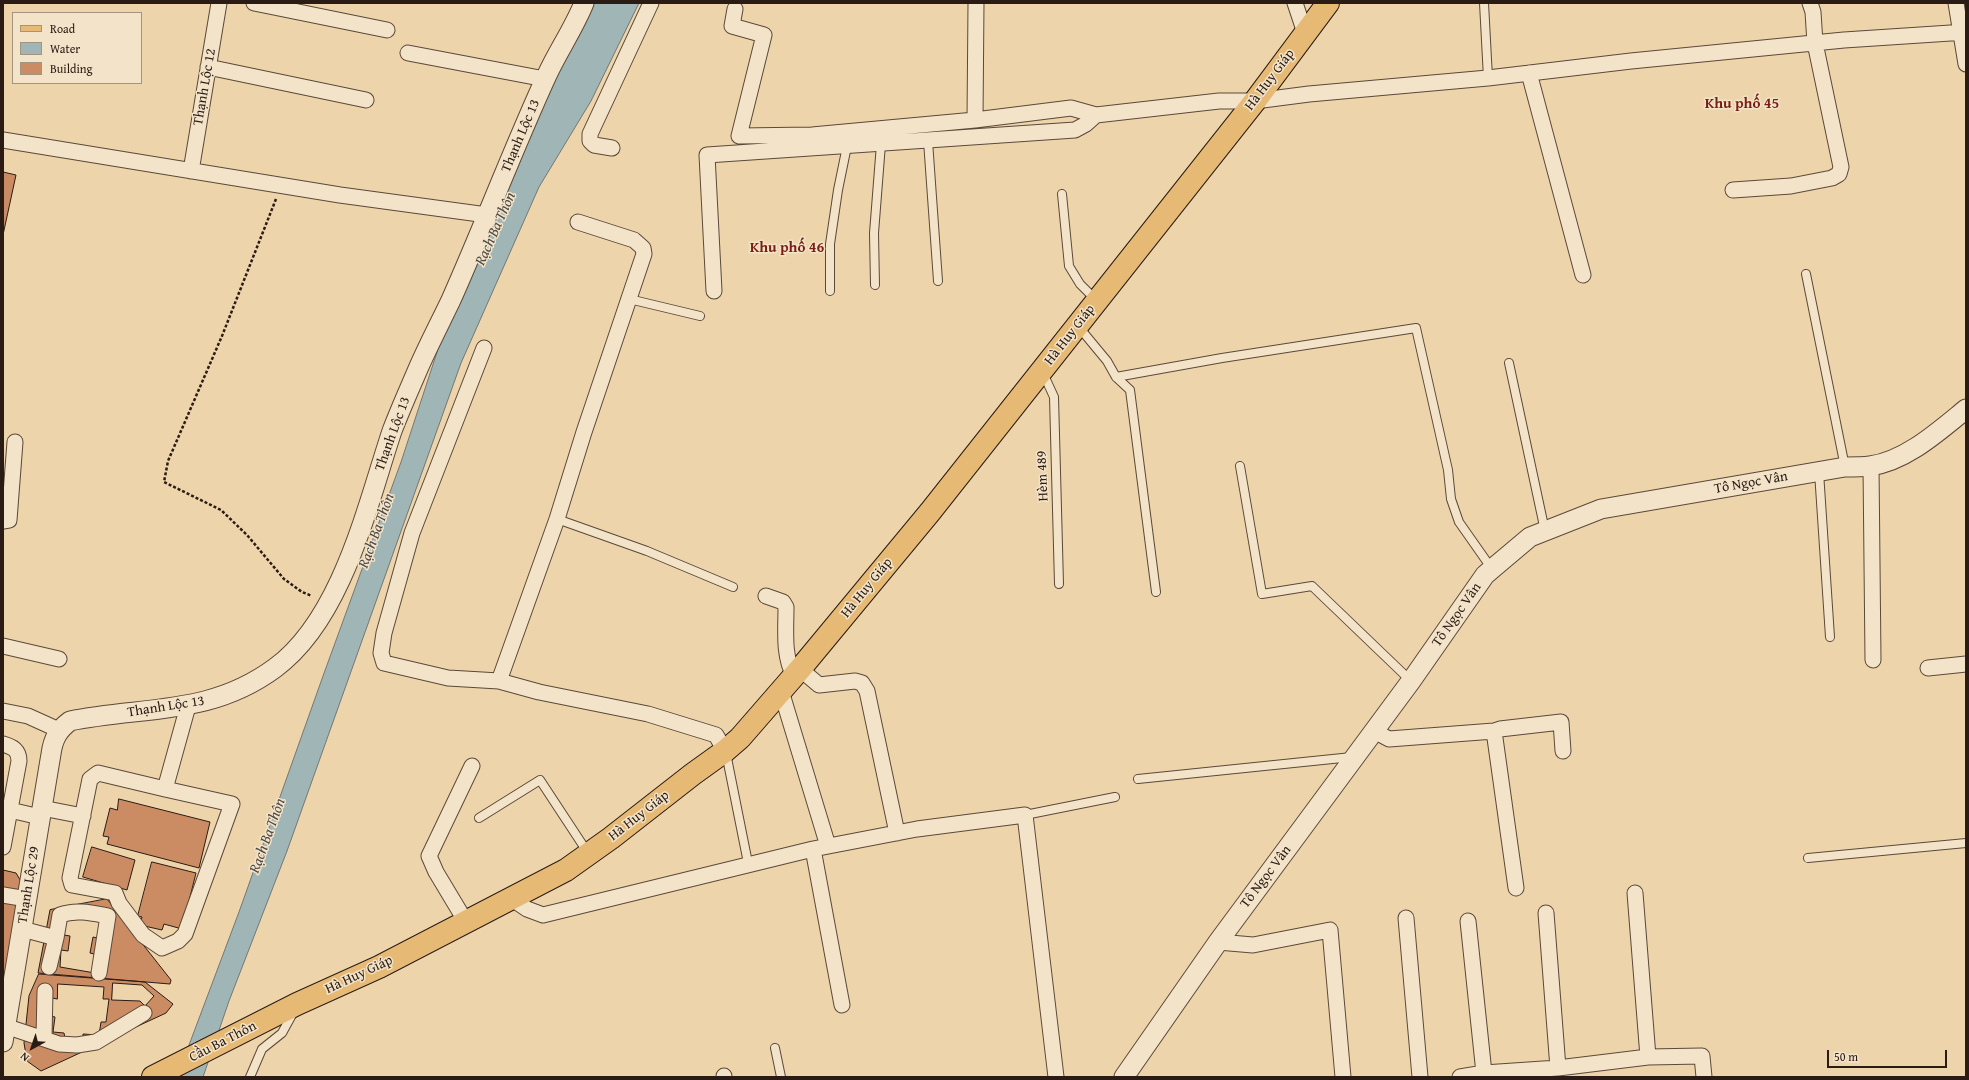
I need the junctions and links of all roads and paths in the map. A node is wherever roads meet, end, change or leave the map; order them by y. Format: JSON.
{"nodes":[{"id":1,"x":219,"y":3,"type":"edge"},
{"id":2,"x":254,"y":3,"type":"edge"},
{"id":3,"x":584,"y":3,"type":"edge"},
{"id":4,"x":651,"y":3,"type":"edge"},
{"id":5,"x":976,"y":3,"type":"edge"},
{"id":6,"x":1295,"y":3,"type":"edge"},
{"id":7,"x":1328,"y":3,"type":"edge"},
{"id":8,"x":1484,"y":3,"type":"edge"},
{"id":9,"x":1810,"y":3,"type":"edge"},
{"id":10,"x":1956,"y":3,"type":"edge"},
{"id":11,"x":735,"y":9,"type":"dead end"},
{"id":12,"x":387,"y":30,"type":"dead end"},
{"id":13,"x":1963,"y":32,"type":"edge"},
{"id":14,"x":1305,"y":33,"type":"junction"},
{"id":15,"x":1815,"y":43,"type":"junction"},
{"id":16,"x":408,"y":53,"type":"dead end"},
{"id":17,"x":1966,"y":64,"type":"edge"},
{"id":18,"x":208,"y":67,"type":"junction"},
{"id":19,"x":1529,"y":73,"type":"junction"},
{"id":20,"x":1488,"y":78,"type":"junction"},
{"id":21,"x":545,"y":79,"type":"junction"},
{"id":22,"x":366,"y":100,"type":"dead end"},
{"id":23,"x":1254,"y":100,"type":"junction"},
{"id":24,"x":1096,"y":115,"type":"junction"},
{"id":25,"x":975,"y":120,"type":"junction"},
{"id":26,"x":3,"y":140,"type":"edge"},
{"id":27,"x":928,"y":141,"type":"junction"},
{"id":28,"x":882,"y":144,"type":"junction"},
{"id":29,"x":847,"y":146,"type":"junction"},
{"id":30,"x":612,"y":148,"type":"dead end"},
{"id":31,"x":190,"y":171,"type":"junction"},
{"id":32,"x":282,"y":186,"type":"junction"},
{"id":33,"x":1733,"y":190,"type":"dead end"},
{"id":34,"x":1062,"y":194,"type":"dead end"},
{"id":35,"x":487,"y":215,"type":"junction"},
{"id":36,"x":578,"y":222,"type":"dead end"},
{"id":37,"x":1806,"y":274,"type":"dead end"},
{"id":38,"x":1583,"y":275,"type":"dead end"},
{"id":39,"x":938,"y":281,"type":"dead end"},
{"id":40,"x":875,"y":285,"type":"dead end"},
{"id":41,"x":714,"y":291,"type":"dead end"},
{"id":42,"x":830,"y":291,"type":"dead end"},
{"id":43,"x":629,"y":299,"type":"junction"},
{"id":44,"x":1097,"y":300,"type":"junction"},
{"id":45,"x":700,"y":316,"type":"dead end"},
{"id":46,"x":1078,"y":325,"type":"junction"},
{"id":47,"x":484,"y":348,"type":"dead end"},
{"id":48,"x":1509,"y":363,"type":"dead end"},
{"id":49,"x":1042,"y":370,"type":"junction"},
{"id":50,"x":1116,"y":377,"type":"junction"},
{"id":51,"x":1966,"y":409,"type":"edge"},
{"id":52,"x":15,"y":442,"type":"dead end"},
{"id":53,"x":1240,"y":466,"type":"dead end"},
{"id":54,"x":1871,"y":466,"type":"junction"},
{"id":55,"x":1845,"y":467,"type":"junction"},
{"id":56,"x":1819,"y":472,"type":"junction"},
{"id":57,"x":557,"y":519,"type":"junction"},
{"id":58,"x":3,"y":521,"type":"edge"},
{"id":59,"x":1545,"y":531,"type":"junction"},
{"id":60,"x":1492,"y":569,"type":"junction"},
{"id":61,"x":1059,"y":584,"type":"dead end"},
{"id":62,"x":733,"y":587,"type":"dead end"},
{"id":63,"x":1156,"y":592,"type":"dead end"},
{"id":64,"x":766,"y":596,"type":"dead end"},
{"id":65,"x":330,"y":600,"type":"junction"},
{"id":66,"x":1830,"y":637,"type":"dead end"},
{"id":67,"x":3,"y":646,"type":"edge"},
{"id":68,"x":59,"y":658,"type":"dead end"},
{"id":69,"x":1873,"y":660,"type":"dead end"},
{"id":70,"x":1966,"y":664,"type":"edge"},
{"id":71,"x":1928,"y":668,"type":"dead end"},
{"id":72,"x":792,"y":679,"type":"junction"},
{"id":73,"x":499,"y":681,"type":"junction"},
{"id":74,"x":1411,"y":681,"type":"junction"},
{"id":75,"x":188,"y":706,"type":"junction"},
{"id":76,"x":3,"y":711,"type":"edge"},
{"id":77,"x":59,"y":730,"type":"junction"},
{"id":78,"x":1374,"y":731,"type":"junction"},
{"id":79,"x":1494,"y":731,"type":"junction"},
{"id":80,"x":3,"y":744,"type":"edge"},
{"id":81,"x":725,"y":751,"type":"junction"},
{"id":82,"x":1564,"y":751,"type":"dead end"},
{"id":83,"x":1355,"y":757,"type":"junction"},
{"id":84,"x":472,"y":766,"type":"dead end"},
{"id":85,"x":1138,"y":780,"type":"dead end"},
{"id":86,"x":164,"y":789,"type":"junction"},
{"id":87,"x":1115,"y":797,"type":"dead end"},
{"id":88,"x":10,"y":810,"type":"junction"},
{"id":89,"x":41,"y":813,"type":"junction"},
{"id":90,"x":1025,"y":815,"type":"junction"},
{"id":91,"x":83,"y":816,"type":"junction"},
{"id":92,"x":478,"y":818,"type":"dead end"},
{"id":93,"x":898,"y":833,"type":"junction"},
{"id":94,"x":1966,"y":843,"type":"edge"},
{"id":95,"x":828,"y":846,"type":"junction"},
{"id":96,"x":3,"y":847,"type":"edge"},
{"id":97,"x":813,"y":849,"type":"junction"},
{"id":98,"x":588,"y":854,"type":"junction"},
{"id":99,"x":1808,"y":858,"type":"dead end"},
{"id":100,"x":748,"y":864,"type":"junction"},
{"id":101,"x":1516,"y":888,"type":"dead end"},
{"id":102,"x":1635,"y":893,"type":"dead end"},
{"id":103,"x":3,"y":895,"type":"edge"},
{"id":104,"x":511,"y":898,"type":"junction"},
{"id":105,"x":27,"y":899,"type":"junction"},
{"id":106,"x":1546,"y":913,"type":"dead end"},
{"id":107,"x":1406,"y":918,"type":"dead end"},
{"id":108,"x":1468,"y":921,"type":"dead end"},
{"id":109,"x":466,"y":922,"type":"junction"},
{"id":110,"x":22,"y":929,"type":"junction"},
{"id":111,"x":56,"y":938,"type":"junction"},
{"id":112,"x":1218,"y":942,"type":"junction"},
{"id":113,"x":49,"y":966,"type":"dead end"},
{"id":114,"x":100,"y":972,"type":"dead end"},
{"id":115,"x":45,"y":991,"type":"dead end"},
{"id":116,"x":6,"y":1001,"type":"edge"},
{"id":117,"x":297,"y":1004,"type":"junction"},
{"id":118,"x":842,"y":1006,"type":"dead end"},
{"id":119,"x":144,"y":1013,"type":"dead end"},
{"id":120,"x":271,"y":1017,"type":"joint"},
{"id":121,"x":4,"y":1034,"type":"edge"},
{"id":122,"x":44,"y":1038,"type":"junction"},
{"id":123,"x":775,"y":1048,"type":"dead end"},
{"id":124,"x":1648,"y":1057,"type":"junction"},
{"id":125,"x":1558,"y":1068,"type":"junction"},
{"id":126,"x":1484,"y":1073,"type":"junction"},
{"id":127,"x":153,"y":1077,"type":"edge"},
{"id":128,"x":250,"y":1077,"type":"edge"},
{"id":129,"x":781,"y":1077,"type":"edge"},
{"id":130,"x":1056,"y":1077,"type":"edge"},
{"id":131,"x":1124,"y":1077,"type":"edge"},
{"id":132,"x":1343,"y":1077,"type":"edge"},
{"id":133,"x":1420,"y":1077,"type":"edge"},
{"id":134,"x":1460,"y":1077,"type":"edge"},
{"id":135,"x":1704,"y":1077,"type":"edge"}],
"edges":[{"from":1,"to":18,"type":"street","name":"Thạnh Lộc 12"},
{"from":2,"to":12,"type":"street"},
{"from":3,"to":21,"type":"street","name":"Thạnh Lộc 13"},
{"from":4,"to":30,"type":"street"},
{"from":5,"to":25,"type":"street"},
{"from":6,"to":14,"type":"street"},
{"from":7,"to":14,"type":"main road","name":"Hà Huy Giáp"},
{"from":8,"to":20,"type":"lane"},
{"from":9,"to":15,"type":"street"},
{"from":10,"to":13,"type":"street"},
{"from":11,"to":25,"type":"street"},
{"from":13,"to":15,"type":"street"},
{"from":13,"to":17,"type":"street"},
{"from":14,"to":23,"type":"main road","name":"Hà Huy Giáp"},
{"from":15,"to":19,"type":"street"},
{"from":15,"to":33,"type":"street"},
{"from":16,"to":21,"type":"street"},
{"from":18,"to":22,"type":"street"},
{"from":18,"to":31,"type":"street","name":"Thạnh Lộc 12"},
{"from":19,"to":20,"type":"street"},
{"from":19,"to":38,"type":"street"},
{"from":20,"to":23,"type":"street"},
{"from":21,"to":35,"type":"street","name":"Thạnh Lộc 13"},
{"from":23,"to":24,"type":"street"},
{"from":23,"to":44,"type":"main road","name":"Hà Huy Giáp"},
{"from":24,"to":25,"type":"street"},
{"from":24,"to":27,"type":"street"},
{"from":26,"to":31,"type":"street"},
{"from":27,"to":28,"type":"street"},
{"from":27,"to":39,"type":"lane"},
{"from":28,"to":29,"type":"street"},
{"from":28,"to":40,"type":"lane"},
{"from":29,"to":41,"type":"street"},
{"from":29,"to":42,"type":"lane"},
{"from":31,"to":32,"type":"street"},
{"from":32,"to":35,"type":"street"},
{"from":32,"to":65,"type":"path"},
{"from":34,"to":44,"type":"lane"},
{"from":35,"to":65,"type":"street","name":"Thạnh Lộc 13"},
{"from":36,"to":43,"type":"street"},
{"from":37,"to":55,"type":"lane"},
{"from":43,"to":45,"type":"lane"},
{"from":43,"to":57,"type":"street"},
{"from":44,"to":46,"type":"main road","name":"Hà Huy Giáp"},
{"from":46,"to":49,"type":"main road","name":"Hà Huy Giáp"},
{"from":46,"to":50,"type":"lane"},
{"from":47,"to":73,"type":"street"},
{"from":48,"to":59,"type":"lane"},
{"from":49,"to":61,"type":"lane","name":"Hèm 489"},
{"from":49,"to":72,"type":"main road","name":"Hà Huy Giáp"},
{"from":50,"to":60,"type":"lane"},
{"from":50,"to":63,"type":"lane"},
{"from":51,"to":54,"type":"street","name":"Tô Ngọc Vân"},
{"from":52,"to":58,"type":"street"},
{"from":53,"to":74,"type":"lane"},
{"from":54,"to":55,"type":"street","name":"Tô Ngọc Vân"},
{"from":54,"to":69,"type":"street"},
{"from":55,"to":56,"type":"street","name":"Tô Ngọc Vân"},
{"from":56,"to":59,"type":"street","name":"Tô Ngọc Vân"},
{"from":56,"to":66,"type":"lane"},
{"from":57,"to":62,"type":"lane"},
{"from":57,"to":73,"type":"street"},
{"from":59,"to":60,"type":"street","name":"Tô Ngọc Vân"},
{"from":60,"to":74,"type":"street","name":"Tô Ngọc Vân"},
{"from":64,"to":72,"type":"street"},
{"from":65,"to":75,"type":"street","name":"Thạnh Lộc 13"},
{"from":67,"to":68,"type":"street"},
{"from":70,"to":71,"type":"street"},
{"from":72,"to":81,"type":"main road","name":"Hà Huy Giáp"},
{"from":72,"to":93,"type":"street"},
{"from":72,"to":95,"type":"street"},
{"from":73,"to":81,"type":"street"},
{"from":74,"to":78,"type":"street","name":"Tô Ngọc Vân"},
{"from":75,"to":77,"type":"street","name":"Thạnh Lộc 13"},
{"from":75,"to":86,"type":"street"},
{"from":76,"to":77,"type":"street"},
{"from":77,"to":89,"type":"street","name":"Thạnh Lộc 29"},
{"from":78,"to":79,"type":"street"},
{"from":78,"to":83,"type":"street","name":"Tô Ngọc Vân"},
{"from":79,"to":82,"type":"street"},
{"from":79,"to":101,"type":"street"},
{"from":80,"to":88,"type":"street"},
{"from":81,"to":98,"type":"main road","name":"Hà Huy Giáp"},
{"from":81,"to":100,"type":"lane"},
{"from":83,"to":85,"type":"lane"},
{"from":83,"to":112,"type":"street","name":"Tô Ngọc Vân"},
{"from":84,"to":109,"type":"street"},
{"from":86,"to":91,"type":"street"},
{"from":86,"to":91,"type":"street"},
{"from":87,"to":90,"type":"lane"},
{"from":88,"to":89,"type":"street"},
{"from":88,"to":96,"type":"street"},
{"from":89,"to":91,"type":"street"},
{"from":89,"to":105,"type":"street","name":"Thạnh Lộc 29"},
{"from":90,"to":93,"type":"street"},
{"from":90,"to":130,"type":"street"},
{"from":92,"to":98,"type":"lane"},
{"from":93,"to":95,"type":"street"},
{"from":94,"to":99,"type":"lane"},
{"from":95,"to":97,"type":"street"},
{"from":97,"to":100,"type":"street"},
{"from":97,"to":118,"type":"street"},
{"from":98,"to":104,"type":"main road","name":"Hà Huy Giáp"},
{"from":100,"to":104,"type":"street"},
{"from":102,"to":124,"type":"street"},
{"from":103,"to":105,"type":"street"},
{"from":104,"to":109,"type":"main road","name":"Hà Huy Giáp"},
{"from":105,"to":110,"type":"street","name":"Thạnh Lộc 29"},
{"from":106,"to":125,"type":"street"},
{"from":107,"to":133,"type":"street"},
{"from":108,"to":126,"type":"street"},
{"from":109,"to":117,"type":"main road","name":"Hà Huy Giáp"},
{"from":110,"to":111,"type":"street"},
{"from":110,"to":116,"type":"street","name":"Thạnh Lộc 29"},
{"from":111,"to":113,"type":"street"},
{"from":111,"to":114,"type":"street"},
{"from":112,"to":131,"type":"street","name":"Tô Ngọc Vân"},
{"from":112,"to":132,"type":"street"},
{"from":115,"to":122,"type":"street"},
{"from":116,"to":121,"type":"street","name":"Thạnh Lộc 29"},
{"from":117,"to":120,"type":"main road","name":"Hà Huy Giáp"},
{"from":117,"to":128,"type":"lane"},
{"from":119,"to":122,"type":"street"},
{"from":120,"to":127,"type":"main road","name":"Cầu Ba Thôn"},
{"from":121,"to":122,"type":"street"},
{"from":123,"to":129,"type":"lane"},
{"from":124,"to":125,"type":"street"},
{"from":124,"to":135,"type":"street"},
{"from":125,"to":126,"type":"street"},
{"from":126,"to":134,"type":"street"}]}
